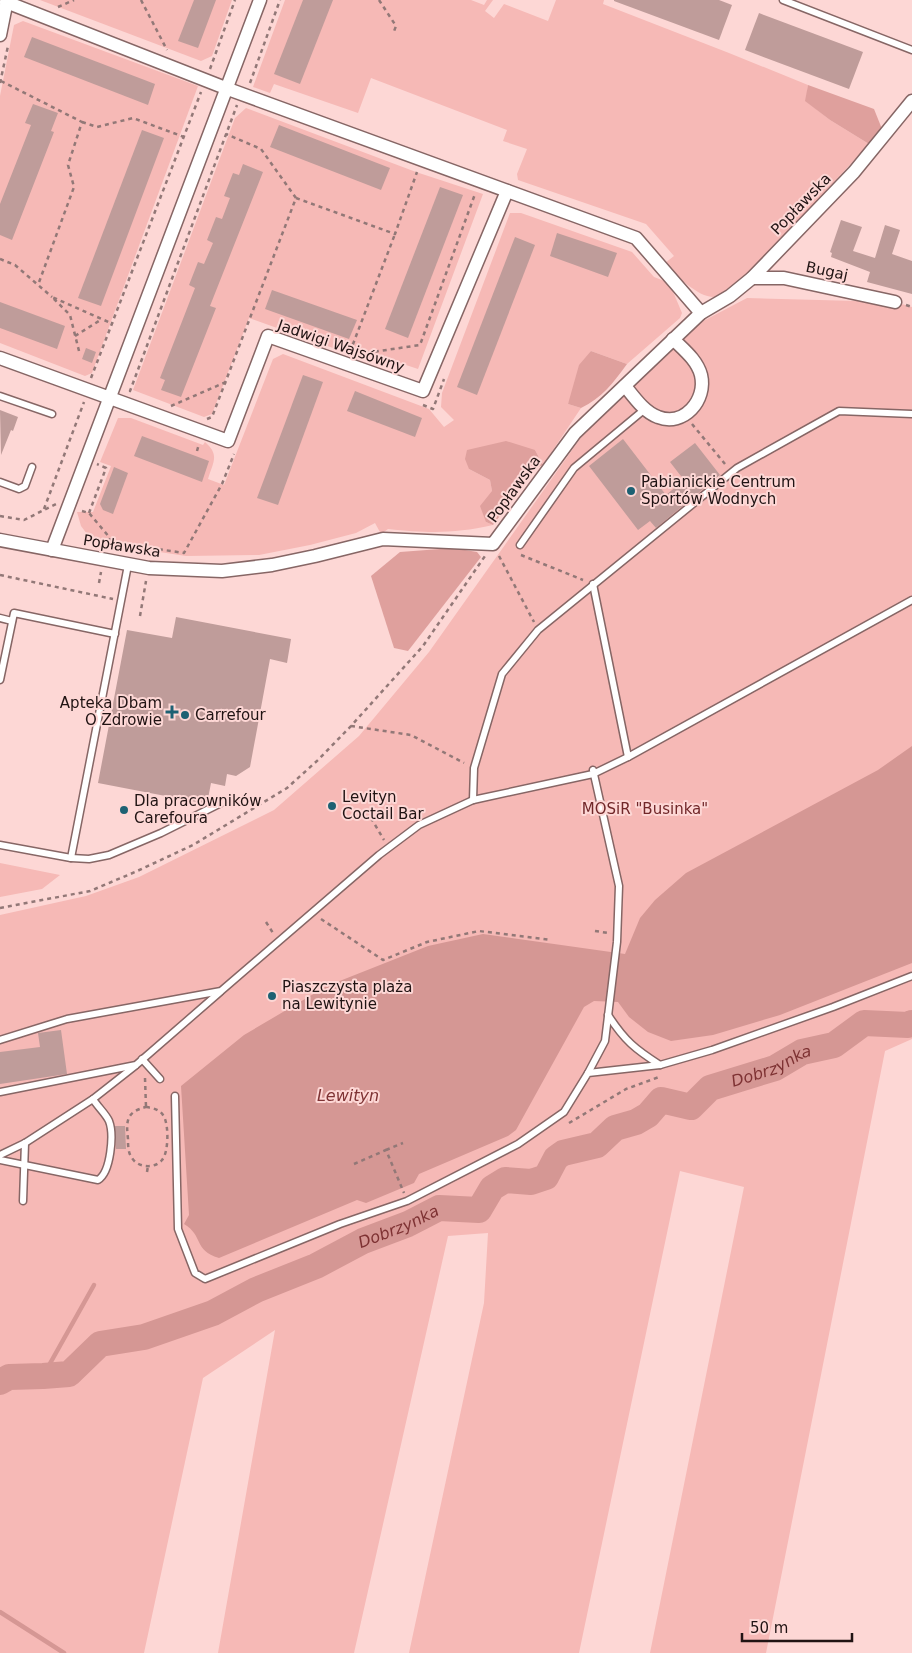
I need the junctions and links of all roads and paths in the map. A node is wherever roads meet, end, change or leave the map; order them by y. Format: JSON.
{"nodes":[{"id":1,"x":74,"y":0,"type":"edge"},
{"id":2,"x":141,"y":0,"type":"edge"},
{"id":3,"x":235,"y":0,"type":"edge"},
{"id":4,"x":260,"y":0,"type":"edge"},
{"id":5,"x":280,"y":0,"type":"edge"},
{"id":6,"x":379,"y":0,"type":"edge"},
{"id":7,"x":782,"y":0,"type":"edge"},
{"id":8,"x":7,"y":1,"type":"edge"},
{"id":9,"x":57,"y":8,"type":"dead end"},
{"id":10,"x":393,"y":34,"type":"dead end"},
{"id":11,"x":4,"y":39,"type":"edge"},
{"id":12,"x":912,"y":50,"type":"edge"},
{"id":13,"x":168,"y":51,"type":"dead end"},
{"id":14,"x":210,"y":70,"type":"dead end"},
{"id":15,"x":0,"y":82,"type":"edge"},
{"id":16,"x":203,"y":87,"type":"dead end"},
{"id":17,"x":228,"y":89,"type":"junction"},
{"id":18,"x":246,"y":96,"type":"junction"},
{"id":19,"x":912,"y":101,"type":"edge"},
{"id":20,"x":82,"y":122,"type":"junction"},
{"id":21,"x":226,"y":134,"type":"junction"},
{"id":22,"x":184,"y":137,"type":"junction"},
{"id":23,"x":418,"y":170,"type":"dead end"},
{"id":24,"x":476,"y":190,"type":"dead end"},
{"id":25,"x":507,"y":191,"type":"junction"},
{"id":26,"x":296,"y":198,"type":"junction"},
{"id":27,"x":395,"y":234,"type":"junction"},
{"id":28,"x":0,"y":259,"type":"edge"},
{"id":29,"x":752,"y":278,"type":"junction"},
{"id":30,"x":38,"y":285,"type":"junction"},
{"id":31,"x":52,"y":297,"type":"junction"},
{"id":32,"x":895,"y":302,"type":"dead end"},
{"id":33,"x":701,"y":313,"type":"junction"},
{"id":34,"x":102,"y":319,"type":"junction"},
{"id":35,"x":113,"y":324,"type":"junction"},
{"id":36,"x":75,"y":336,"type":"junction"},
{"id":37,"x":673,"y":339,"type":"junction"},
{"id":38,"x":79,"y":351,"type":"dead end"},
{"id":39,"x":0,"y":358,"type":"edge"},
{"id":40,"x":94,"y":372,"type":"dead end"},
{"id":41,"x":226,"y":382,"type":"junction"},
{"id":42,"x":90,"y":384,"type":"junction"},
{"id":43,"x":625,"y":386,"type":"junction"},
{"id":44,"x":0,"y":396,"type":"edge"},
{"id":45,"x":110,"y":398,"type":"junction"},
{"id":46,"x":163,"y":403,"type":"dead end"},
{"id":47,"x":131,"y":405,"type":"junction"},
{"id":48,"x":171,"y":406,"type":"junction"},
{"id":49,"x":645,"y":409,"type":"junction"},
{"id":50,"x":180,"y":410,"type":"dead end"},
{"id":51,"x":52,"y":414,"type":"dead end"},
{"id":52,"x":912,"y":414,"type":"edge"},
{"id":53,"x":685,"y":415,"type":"junction"},
{"id":54,"x":207,"y":420,"type":"dead end"},
{"id":55,"x":96,"y":464,"type":"dead end"},
{"id":56,"x":32,"y":467,"type":"dead end"},
{"id":57,"x":732,"y":472,"type":"junction"},
{"id":58,"x":0,"y":482,"type":"edge"},
{"id":59,"x":69,"y":506,"type":"junction"},
{"id":60,"x":44,"y":510,"type":"junction"},
{"id":61,"x":89,"y":513,"type":"junction"},
{"id":62,"x":0,"y":516,"type":"edge"},
{"id":63,"x":0,"y":540,"type":"edge"},
{"id":64,"x":493,"y":544,"type":"junction"},
{"id":65,"x":520,"y":545,"type":"dead end"},
{"id":66,"x":52,"y":550,"type":"junction"},
{"id":67,"x":520,"y":555,"type":"dead end"},
{"id":68,"x":104,"y":560,"type":"junction"},
{"id":69,"x":128,"y":565,"type":"junction"},
{"id":70,"x":0,"y":575,"type":"edge"},
{"id":71,"x":99,"y":583,"type":"dead end"},
{"id":72,"x":593,"y":584,"type":"junction"},
{"id":73,"x":912,"y":600,"type":"edge"},
{"id":74,"x":121,"y":601,"type":"junction"},
{"id":75,"x":0,"y":618,"type":"edge"},
{"id":76,"x":12,"y":621,"type":"junction"},
{"id":77,"x":538,"y":630,"type":"junction"},
{"id":78,"x":115,"y":634,"type":"junction"},
{"id":79,"x":0,"y":680,"type":"edge"},
{"id":80,"x":351,"y":726,"type":"junction"},
{"id":81,"x":628,"y":757,"type":"junction"},
{"id":82,"x":474,"y":768,"type":"junction"},
{"id":83,"x":593,"y":772,"type":"junction"},
{"id":84,"x":473,"y":800,"type":"junction"},
{"id":85,"x":225,"y":801,"type":"dead end"},
{"id":86,"x":371,"y":818,"type":"dead end"},
{"id":87,"x":390,"y":838,"type":"dead end"},
{"id":88,"x":0,"y":845,"type":"edge"},
{"id":89,"x":71,"y":858,"type":"junction"},
{"id":90,"x":0,"y":908,"type":"edge"},
{"id":91,"x":311,"y":913,"type":"junction"},
{"id":92,"x":266,"y":922,"type":"dead end"},
{"id":93,"x":278,"y":940,"type":"junction"},
{"id":94,"x":551,"y":940,"type":"dead end"},
{"id":95,"x":912,"y":976,"type":"edge"},
{"id":96,"x":221,"y":992,"type":"junction"},
{"id":97,"x":608,"y":1015,"type":"junction"},
{"id":98,"x":0,"y":1040,"type":"edge"},
{"id":99,"x":143,"y":1061,"type":"junction"},
{"id":100,"x":136,"y":1065,"type":"junction"},
{"id":101,"x":660,"y":1066,"type":"junction"},
{"id":102,"x":588,"y":1073,"type":"junction"},
{"id":103,"x":664,"y":1075,"type":"dead end"},
{"id":104,"x":160,"y":1079,"type":"dead end"},
{"id":105,"x":0,"y":1092,"type":"edge"},
{"id":106,"x":175,"y":1096,"type":"dead end"},
{"id":107,"x":92,"y":1099,"type":"junction"},
{"id":108,"x":146,"y":1107,"type":"junction"},
{"id":109,"x":567,"y":1124,"type":"dead end"},
{"id":110,"x":25,"y":1143,"type":"junction"},
{"id":111,"x":403,"y":1143,"type":"dead end"},
{"id":112,"x":386,"y":1150,"type":"junction"},
{"id":113,"x":0,"y":1155,"type":"edge"},
{"id":114,"x":0,"y":1160,"type":"edge"},
{"id":115,"x":354,"y":1164,"type":"dead end"},
{"id":116,"x":24,"y":1165,"type":"junction"},
{"id":117,"x":148,"y":1166,"type":"junction"},
{"id":118,"x":147,"y":1172,"type":"dead end"},
{"id":119,"x":402,"y":1188,"type":"dead end"},
{"id":120,"x":23,"y":1201,"type":"dead end"}],
"edges":[{"from":1,"to":9,"type":"path"},
{"from":2,"to":13,"type":"path"},
{"from":3,"to":14,"type":"path"},
{"from":4,"to":17,"type":"street"},
{"from":5,"to":18,"type":"path"},
{"from":6,"to":10,"type":"path"},
{"from":7,"to":12,"type":"lane"},
{"from":8,"to":11,"type":"street"},
{"from":8,"to":17,"type":"street"},
{"from":11,"to":15,"type":"path"},
{"from":15,"to":20,"type":"path"},
{"from":16,"to":22,"type":"path"},
{"from":17,"to":18,"type":"street"},
{"from":17,"to":45,"type":"street"},
{"from":18,"to":21,"type":"path"},
{"from":18,"to":25,"type":"street"},
{"from":19,"to":29,"type":"street","name":"Popławska"},
{"from":20,"to":22,"type":"path"},
{"from":20,"to":30,"type":"path"},
{"from":21,"to":26,"type":"path"},
{"from":21,"to":47,"type":"path"},
{"from":22,"to":35,"type":"path"},
{"from":23,"to":27,"type":"path"},
{"from":24,"to":27,"type":"path"},
{"from":25,"to":33,"type":"street"},
{"from":25,"to":47,"type":"street","name":"Jadwigi Wajsówny"},
{"from":26,"to":27,"type":"path"},
{"from":26,"to":41,"type":"path"},
{"from":28,"to":30,"type":"path"},
{"from":29,"to":32,"type":"street","name":"Bugaj"},
{"from":29,"to":33,"type":"street","name":"Popławska"},
{"from":30,"to":31,"type":"path"},
{"from":31,"to":34,"type":"path"},
{"from":31,"to":36,"type":"path"},
{"from":33,"to":37,"type":"street","name":"Popławska"},
{"from":34,"to":35,"type":"path"},
{"from":34,"to":36,"type":"path"},
{"from":35,"to":40,"type":"path"},
{"from":36,"to":38,"type":"path"},
{"from":37,"to":43,"type":"street","name":"Popławska"},
{"from":37,"to":53,"type":"street"},
{"from":39,"to":42,"type":"street","name":"Jadwigi Wajsówny"},
{"from":41,"to":48,"type":"path"},
{"from":41,"to":54,"type":"path"},
{"from":42,"to":45,"type":"street","name":"Jadwigi Wajsówny"},
{"from":42,"to":60,"type":"path"},
{"from":43,"to":49,"type":"street"},
{"from":43,"to":64,"type":"street","name":"Popławska"},
{"from":44,"to":51,"type":"lane"},
{"from":45,"to":47,"type":"street","name":"Jadwigi Wajsówny"},
{"from":45,"to":59,"type":"street"},
{"from":46,"to":48,"type":"path"},
{"from":48,"to":50,"type":"path"},
{"from":49,"to":53,"type":"street"},
{"from":49,"to":65,"type":"lane"},
{"from":52,"to":57,"type":"lane"},
{"from":53,"to":57,"type":"path"},
{"from":55,"to":61,"type":"path"},
{"from":56,"to":58,"type":"lane"},
{"from":57,"to":72,"type":"lane"},
{"from":59,"to":60,"type":"path"},
{"from":59,"to":61,"type":"path"},
{"from":59,"to":66,"type":"street"},
{"from":60,"to":62,"type":"path"},
{"from":61,"to":68,"type":"path"},
{"from":63,"to":66,"type":"street","name":"Popławska"},
{"from":64,"to":69,"type":"street","name":"Popławska"},
{"from":64,"to":77,"type":"path"},
{"from":64,"to":80,"type":"path"},
{"from":66,"to":68,"type":"street","name":"Popławska"},
{"from":67,"to":72,"type":"path"},
{"from":68,"to":69,"type":"street","name":"Popławska"},
{"from":68,"to":71,"type":"path"},
{"from":69,"to":74,"type":"lane"},
{"from":70,"to":74,"type":"path"},
{"from":72,"to":77,"type":"lane"},
{"from":72,"to":81,"type":"lane"},
{"from":73,"to":81,"type":"lane"},
{"from":74,"to":78,"type":"lane"},
{"from":75,"to":76,"type":"lane"},
{"from":76,"to":78,"type":"lane"},
{"from":76,"to":79,"type":"lane"},
{"from":77,"to":82,"type":"lane"},
{"from":78,"to":89,"type":"lane"},
{"from":80,"to":82,"type":"path"},
{"from":80,"to":90,"type":"path"},
{"from":81,"to":83,"type":"lane"},
{"from":82,"to":84,"type":"lane"},
{"from":83,"to":84,"type":"lane"},
{"from":83,"to":97,"type":"lane"},
{"from":84,"to":91,"type":"lane"},
{"from":85,"to":89,"type":"lane"},
{"from":86,"to":87,"type":"path"},
{"from":88,"to":89,"type":"lane"},
{"from":91,"to":93,"type":"lane"},
{"from":91,"to":94,"type":"path"},
{"from":92,"to":93,"type":"path"},
{"from":93,"to":96,"type":"lane"},
{"from":95,"to":101,"type":"lane"},
{"from":96,"to":98,"type":"lane"},
{"from":96,"to":99,"type":"lane"},
{"from":97,"to":101,"type":"lane"},
{"from":97,"to":102,"type":"lane"},
{"from":99,"to":100,"type":"lane"},
{"from":99,"to":104,"type":"lane"},
{"from":99,"to":108,"type":"path"},
{"from":100,"to":105,"type":"lane"},
{"from":100,"to":107,"type":"lane"},
{"from":101,"to":102,"type":"lane"},
{"from":102,"to":106,"type":"lane"},
{"from":103,"to":109,"type":"path"},
{"from":107,"to":110,"type":"lane"},
{"from":107,"to":116,"type":"lane"},
{"from":108,"to":117,"type":"path"},
{"from":108,"to":117,"type":"path"},
{"from":110,"to":113,"type":"lane"},
{"from":110,"to":116,"type":"lane"},
{"from":111,"to":112,"type":"path"},
{"from":112,"to":115,"type":"path"},
{"from":112,"to":119,"type":"path"},
{"from":114,"to":116,"type":"lane"},
{"from":116,"to":120,"type":"lane"},
{"from":117,"to":118,"type":"path"}]}
